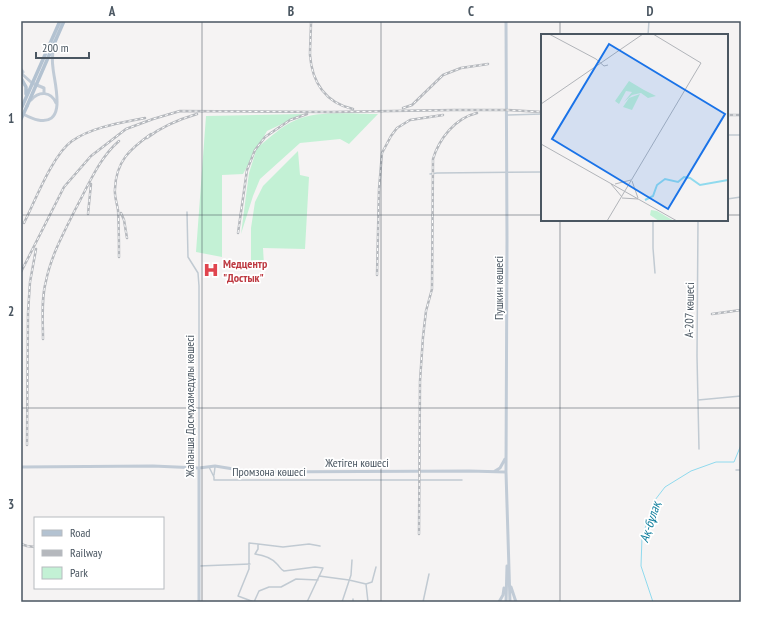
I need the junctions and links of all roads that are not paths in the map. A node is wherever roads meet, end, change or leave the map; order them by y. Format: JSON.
{"nodes":[{"id":1,"x":60,"y":21,"type":"edge"},
{"id":2,"x":64,"y":21,"type":"edge"},
{"id":3,"x":506,"y":21,"type":"edge"},
{"id":4,"x":649,"y":21,"type":"edge"},
{"id":5,"x":648,"y":34,"type":"edge"},
{"id":6,"x":57,"y":37,"type":"junction"},
{"id":7,"x":21,"y":69,"type":"edge"},
{"id":8,"x":21,"y":76,"type":"edge"},
{"id":9,"x":34,"y":84,"type":"junction"},
{"id":10,"x":44,"y":93,"type":"junction"},
{"id":11,"x":25,"y":104,"type":"edge"},
{"id":12,"x":57,"y":105,"type":"junction"},
{"id":13,"x":21,"y":113,"type":"edge"},
{"id":14,"x":541,"y":114,"type":"edge"},
{"id":15,"x":507,"y":115,"type":"junction"},
{"id":16,"x":21,"y":119,"type":"edge"},
{"id":17,"x":728,"y":135,"type":"edge"},
{"id":18,"x":741,"y":135,"type":"edge"},
{"id":19,"x":541,"y":172,"type":"edge"},
{"id":20,"x":507,"y":173,"type":"junction"},
{"id":21,"x":430,"y":174,"type":"dead end"},
{"id":22,"x":741,"y":197,"type":"edge"},
{"id":23,"x":728,"y":199,"type":"edge"},
{"id":24,"x":187,"y":212,"type":"dead end"},
{"id":25,"x":653,"y":221,"type":"edge"},
{"id":26,"x":698,"y":221,"type":"edge"},
{"id":27,"x":655,"y":273,"type":"dead end"},
{"id":28,"x":741,"y":396,"type":"edge"},
{"id":29,"x":698,"y":400,"type":"junction"},
{"id":30,"x":699,"y":449,"type":"dead end"},
{"id":31,"x":506,"y":457,"type":"junction"},
{"id":32,"x":21,"y":466,"type":"edge"},
{"id":33,"x":215,"y":466,"type":"junction"},
{"id":34,"x":208,"y":467,"type":"junction"},
{"id":35,"x":199,"y":468,"type":"junction"},
{"id":36,"x":736,"y":470,"type":"dead end"},
{"id":37,"x":741,"y":470,"type":"edge"},
{"id":38,"x":494,"y":472,"type":"junction"},
{"id":39,"x":506,"y":472,"type":"junction"},
{"id":40,"x":214,"y":477,"type":"junction"},
{"id":41,"x":462,"y":480,"type":"dead end"},
{"id":42,"x":258,"y":544,"type":"junction"},
{"id":43,"x":320,"y":546,"type":"dead end"},
{"id":44,"x":250,"y":553,"type":"junction"},
{"id":45,"x":255,"y":554,"type":"junction"},
{"id":46,"x":352,"y":560,"type":"dead end"},
{"id":47,"x":250,"y":564,"type":"junction"},
{"id":48,"x":198,"y":566,"type":"junction"},
{"id":49,"x":376,"y":567,"type":"dead end"},
{"id":50,"x":429,"y":574,"type":"dead end"},
{"id":51,"x":319,"y":576,"type":"junction"},
{"id":52,"x":318,"y":580,"type":"junction"},
{"id":53,"x":349,"y":580,"type":"junction"},
{"id":54,"x":508,"y":583,"type":"junction"},
{"id":55,"x":366,"y":584,"type":"junction"},
{"id":56,"x":353,"y":599,"type":"dead end"},
{"id":57,"x":199,"y":602,"type":"edge"},
{"id":58,"x":254,"y":602,"type":"edge"},
{"id":59,"x":278,"y":602,"type":"edge"},
{"id":60,"x":287,"y":602,"type":"edge"},
{"id":61,"x":307,"y":602,"type":"edge"},
{"id":62,"x":342,"y":602,"type":"edge"},
{"id":63,"x":352,"y":602,"type":"edge"},
{"id":64,"x":368,"y":602,"type":"edge"},
{"id":65,"x":423,"y":602,"type":"edge"},
{"id":66,"x":499,"y":602,"type":"edge"},
{"id":67,"x":506,"y":602,"type":"edge"},
{"id":68,"x":510,"y":602,"type":"edge"},
{"id":69,"x":516,"y":602,"type":"edge"}],
"edges":[{"from":1,"to":9,"type":"main road"},
{"from":2,"to":6,"type":"main road"},
{"from":3,"to":15,"type":"main road","name":"Пушкин көшесі"},
{"from":4,"to":5,"type":"street"},
{"from":6,"to":9,"type":"main road"},
{"from":6,"to":12,"type":"main road"},
{"from":7,"to":8,"type":"main road"},
{"from":8,"to":9,"type":"main road"},
{"from":8,"to":11,"type":"main road"},
{"from":9,"to":10,"type":"main road"},
{"from":9,"to":11,"type":"main road"},
{"from":10,"to":11,"type":"main road"},
{"from":10,"to":12,"type":"main road"},
{"from":11,"to":16,"type":"main road","bridge":true},
{"from":12,"to":13,"type":"main road"},
{"from":14,"to":15,"type":"street"},
{"from":15,"to":20,"type":"main road","name":"Пушкин көшесі"},
{"from":17,"to":18,"type":"street"},
{"from":19,"to":20,"type":"street"},
{"from":20,"to":21,"type":"street"},
{"from":20,"to":31,"type":"main road","name":"Пушкин көшесі"},
{"from":22,"to":23,"type":"street"},
{"from":24,"to":35,"type":"street","name":"Жаһанша Досмұхамедұлы көшесі"},
{"from":25,"to":27,"type":"street"},
{"from":26,"to":29,"type":"street","name":"А-207 көшесі"},
{"from":28,"to":29,"type":"street"},
{"from":29,"to":30,"type":"street","name":"А-207 көшесі"},
{"from":31,"to":38,"type":"main road"},
{"from":31,"to":39,"type":"main road","name":"Пушкин көшесі"},
{"from":32,"to":35,"type":"main road","name":"Жетіген көшесі"},
{"from":33,"to":34,"type":"main road","name":"Жетіген көшесі"},
{"from":33,"to":38,"type":"main road","name":"Жетіген көшесі"},
{"from":33,"to":40,"type":"street"},
{"from":34,"to":35,"type":"main road","name":"Жетіген көшесі"},
{"from":34,"to":40,"type":"street"},
{"from":35,"to":48,"type":"main road","name":"Жаһанша Досмұхамедұлы көшесі"},
{"from":36,"to":37,"type":"street"},
{"from":38,"to":39,"type":"main road","name":"Жетіген көшесі"},
{"from":39,"to":54,"type":"main road","name":"Пушкин көшесі"},
{"from":40,"to":41,"type":"street","name":"Промзона көшесі"},
{"from":42,"to":43,"type":"street"},
{"from":42,"to":44,"type":"street"},
{"from":42,"to":45,"type":"street"},
{"from":44,"to":45,"type":"street"},
{"from":44,"to":47,"type":"street"},
{"from":45,"to":51,"type":"street"},
{"from":46,"to":53,"type":"street"},
{"from":47,"to":48,"type":"street"},
{"from":47,"to":58,"type":"street"},
{"from":48,"to":57,"type":"main road","name":"Жаһанша Досмұхамедұлы көшесі"},
{"from":49,"to":55,"type":"street"},
{"from":50,"to":65,"type":"street"},
{"from":51,"to":52,"type":"street"},
{"from":51,"to":53,"type":"street"},
{"from":52,"to":58,"type":"street"},
{"from":52,"to":61,"type":"street"},
{"from":53,"to":55,"type":"street"},
{"from":53,"to":62,"type":"street"},
{"from":54,"to":66,"type":"main road"},
{"from":54,"to":67,"type":"main road"},
{"from":54,"to":68,"type":"main road"},
{"from":54,"to":69,"type":"main road"},
{"from":55,"to":64,"type":"street"},
{"from":56,"to":63,"type":"street"},
{"from":59,"to":60,"type":"street"}]}
